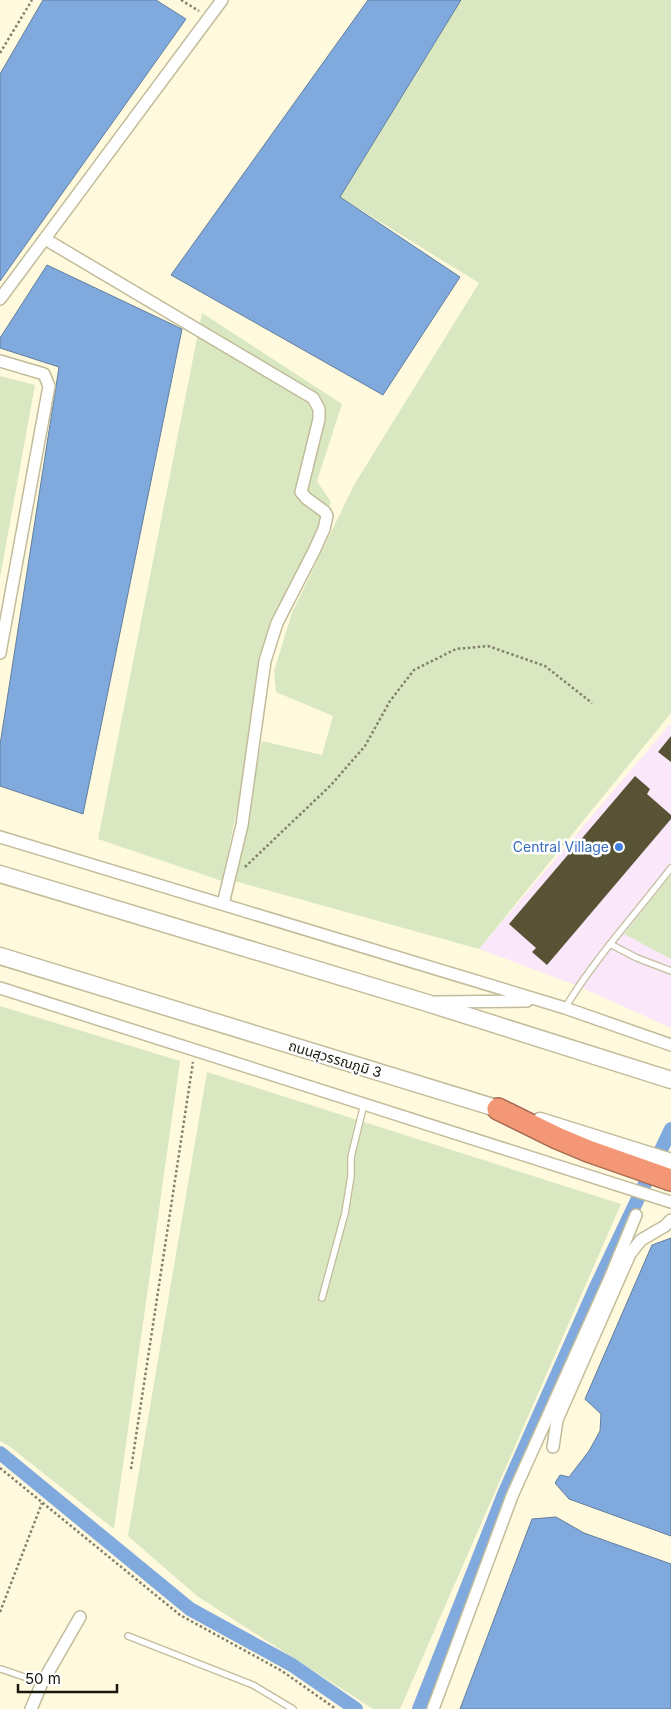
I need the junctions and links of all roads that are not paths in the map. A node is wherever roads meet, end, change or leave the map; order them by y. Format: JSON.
{"nodes":[{"id":1,"x":222,"y":0,"type":"edge"},
{"id":2,"x":45,"y":238,"type":"junction"},
{"id":3,"x":0,"y":299,"type":"edge"},
{"id":4,"x":0,"y":361,"type":"edge"},
{"id":5,"x":0,"y":653,"type":"edge"},
{"id":6,"x":0,"y":837,"type":"edge"},
{"id":7,"x":671,"y":868,"type":"edge"},
{"id":8,"x":0,"y":874,"type":"edge"},
{"id":9,"x":222,"y":904,"type":"junction"},
{"id":10,"x":610,"y":944,"type":"junction"},
{"id":11,"x":0,"y":956,"type":"edge"},
{"id":12,"x":671,"y":970,"type":"edge"},
{"id":13,"x":0,"y":988,"type":"edge"},
{"id":14,"x":537,"y":1001,"type":"junction"},
{"id":15,"x":424,"y":1002,"type":"junction"},
{"id":16,"x":565,"y":1008,"type":"junction"},
{"id":17,"x":671,"y":1045,"type":"edge"},
{"id":18,"x":671,"y":1080,"type":"edge"},
{"id":19,"x":364,"y":1104,"type":"junction"},
{"id":20,"x":498,"y":1109,"type":"joint"},
{"id":21,"x":638,"y":1160,"type":"junction"},
{"id":22,"x":671,"y":1162,"type":"edge"},
{"id":23,"x":668,"y":1194,"type":"edge"},
{"id":24,"x":636,"y":1215,"type":"dead end"},
{"id":25,"x":671,"y":1220,"type":"edge"},
{"id":26,"x":322,"y":1298,"type":"dead end"},
{"id":27,"x":553,"y":1447,"type":"dead end"},
{"id":28,"x":80,"y":1617,"type":"dead end"},
{"id":29,"x":128,"y":1636,"type":"dead end"},
{"id":30,"x":1,"y":1669,"type":"edge"},
{"id":31,"x":42,"y":1683,"type":"junction"},
{"id":32,"x":31,"y":1709,"type":"edge"},
{"id":33,"x":293,"y":1709,"type":"edge"},
{"id":34,"x":432,"y":1709,"type":"edge"}],
"edges":[{"from":1,"to":2,"type":"street"},
{"from":2,"to":3,"type":"street"},
{"from":2,"to":9,"type":"street"},
{"from":4,"to":5,"type":"street"},
{"from":6,"to":9,"type":"street"},
{"from":7,"to":10,"type":"lane"},
{"from":8,"to":15,"type":"main road"},
{"from":9,"to":14,"type":"street"},
{"from":10,"to":12,"type":"lane"},
{"from":10,"to":16,"type":"lane"},
{"from":11,"to":20,"type":"main road","name":"ถนนสุวรรณภูมิ 3"},
{"from":13,"to":19,"type":"street"},
{"from":14,"to":15,"type":"street"},
{"from":14,"to":16,"type":"street"},
{"from":15,"to":18,"type":"main road"},
{"from":16,"to":17,"type":"street"},
{"from":19,"to":23,"type":"street"},
{"from":19,"to":26,"type":"lane"},
{"from":20,"to":21,"type":"highway"},
{"from":21,"to":22,"type":"main road"},
{"from":21,"to":23,"type":"highway"},
{"from":24,"to":34,"type":"street"},
{"from":25,"to":27,"type":"street"},
{"from":28,"to":31,"type":"street"},
{"from":29,"to":33,"type":"lane"},
{"from":30,"to":31,"type":"lane"},
{"from":31,"to":32,"type":"street"}]}
